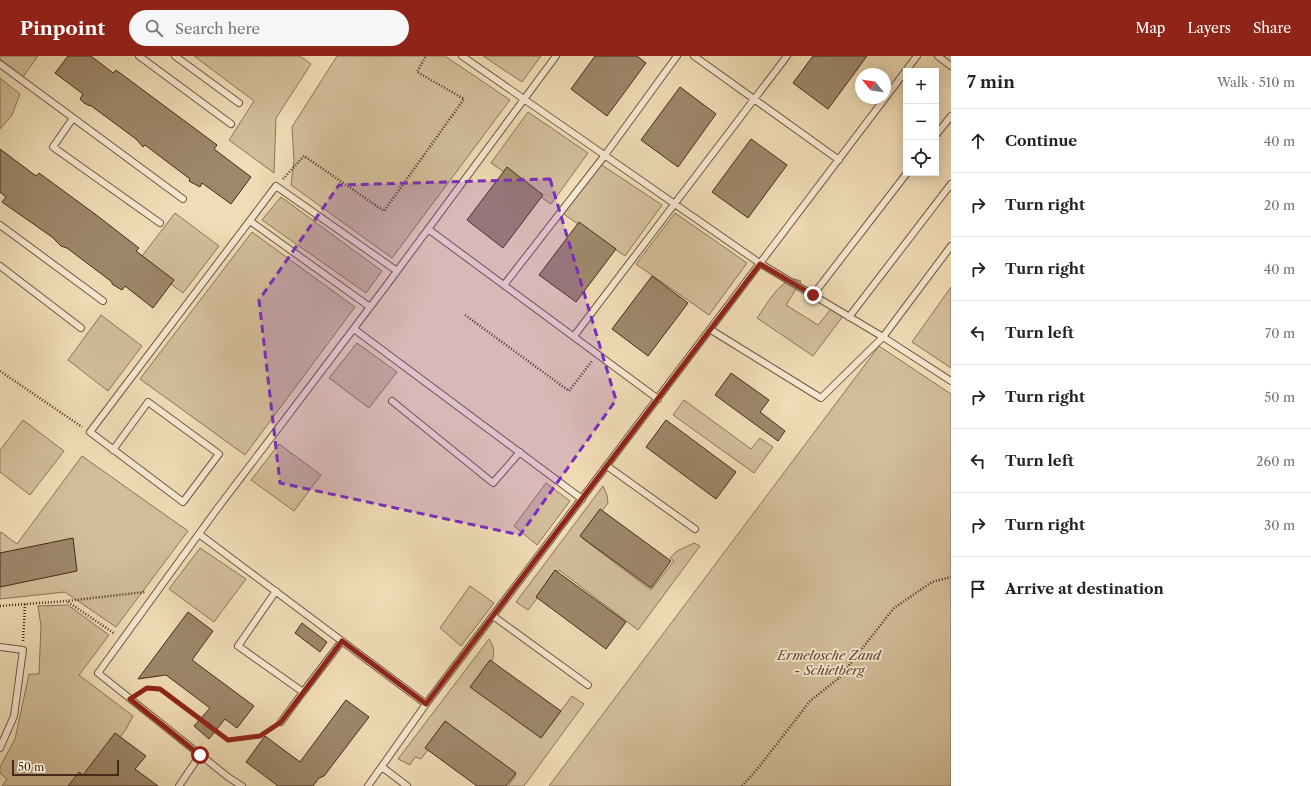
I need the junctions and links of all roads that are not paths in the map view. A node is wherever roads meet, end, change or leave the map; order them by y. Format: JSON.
{"nodes":[{"id":1,"x":139,"y":56,"type":"edge"},
{"id":2,"x":175,"y":56,"type":"edge"},
{"id":3,"x":462,"y":56,"type":"edge"},
{"id":4,"x":556,"y":56,"type":"edge"},
{"id":5,"x":677,"y":56,"type":"edge"},
{"id":6,"x":694,"y":56,"type":"edge"},
{"id":7,"x":787,"y":56,"type":"edge"},
{"id":8,"x":917,"y":56,"type":"edge"},
{"id":9,"x":938,"y":56,"type":"edge"},
{"id":10,"x":0,"y":64,"type":"edge"},
{"id":11,"x":951,"y":66,"type":"edge"},
{"id":12,"x":524,"y":98,"type":"junction"},
{"id":13,"x":755,"y":100,"type":"junction"},
{"id":14,"x":239,"y":103,"type":"dead end"},
{"id":15,"x":951,"y":116,"type":"edge"},
{"id":16,"x":74,"y":118,"type":"junction"},
{"id":17,"x":232,"y":124,"type":"dead end"},
{"id":18,"x":939,"y":132,"type":"edge"},
{"id":19,"x":605,"y":155,"type":"junction"},
{"id":20,"x":839,"y":160,"type":"junction"},
{"id":21,"x":905,"y":176,"type":"edge"},
{"id":22,"x":951,"y":184,"type":"edge"},
{"id":23,"x":183,"y":199,"type":"dead end"},
{"id":24,"x":676,"y":204,"type":"junction"},
{"id":25,"x":250,"y":221,"type":"junction"},
{"id":26,"x":160,"y":223,"type":"dead end"},
{"id":27,"x":0,"y":226,"type":"edge"},
{"id":28,"x":428,"y":229,"type":"junction"},
{"id":29,"x":951,"y":246,"type":"edge"},
{"id":30,"x":760,"y":264,"type":"junction"},
{"id":31,"x":0,"y":266,"type":"edge"},
{"id":32,"x":397,"y":271,"type":"junction"},
{"id":33,"x":504,"y":285,"type":"junction"},
{"id":34,"x":813,"y":295,"type":"junction"},
{"id":35,"x":102,"y":301,"type":"dead end"},
{"id":36,"x":370,"y":307,"type":"junction"},
{"id":37,"x":849,"y":317,"type":"junction"},
{"id":38,"x":81,"y":328,"type":"dead end"},
{"id":39,"x":354,"y":329,"type":"junction"},
{"id":40,"x":711,"y":330,"type":"junction"},
{"id":41,"x":574,"y":336,"type":"junction"},
{"id":42,"x":884,"y":337,"type":"junction"},
{"id":43,"x":951,"y":381,"type":"edge"},
{"id":44,"x":658,"y":399,"type":"junction"},
{"id":45,"x":392,"y":402,"type":"dead end"},
{"id":46,"x":113,"y":450,"type":"junction"},
{"id":47,"x":520,"y":452,"type":"junction"},
{"id":48,"x":607,"y":466,"type":"junction"},
{"id":49,"x":582,"y":499,"type":"junction"},
{"id":50,"x":695,"y":529,"type":"dead end"},
{"id":51,"x":199,"y":534,"type":"junction"},
{"id":52,"x":276,"y":591,"type":"junction"},
{"id":53,"x":493,"y":616,"type":"junction"},
{"id":54,"x":342,"y":641,"type":"junction"},
{"id":55,"x":0,"y":647,"type":"edge"},
{"id":56,"x":588,"y":685,"type":"dead end"},
{"id":57,"x":303,"y":692,"type":"junction"},
{"id":58,"x":426,"y":704,"type":"junction"},
{"id":59,"x":281,"y":722,"type":"road end"},
{"id":60,"x":0,"y":748,"type":"edge"},
{"id":61,"x":200,"y":755,"type":"junction"},
{"id":62,"x":382,"y":767,"type":"junction"},
{"id":63,"x":179,"y":786,"type":"edge"},
{"id":64,"x":242,"y":786,"type":"edge"},
{"id":65,"x":368,"y":786,"type":"edge"},
{"id":66,"x":407,"y":786,"type":"edge"}],
"edges":[{"from":1,"to":17,"type":"lane"},
{"from":2,"to":14,"type":"lane"},
{"from":3,"to":12,"type":"lane"},
{"from":4,"to":12,"type":"lane"},
{"from":5,"to":19,"type":"lane"},
{"from":6,"to":13,"type":"lane"},
{"from":7,"to":13,"type":"lane"},
{"from":8,"to":20,"type":"lane"},
{"from":9,"to":11,"type":"lane"},
{"from":10,"to":16,"type":"lane"},
{"from":12,"to":19,"type":"lane"},
{"from":12,"to":28,"type":"lane"},
{"from":13,"to":20,"type":"lane"},
{"from":13,"to":24,"type":"lane"},
{"from":15,"to":18,"type":"lane"},
{"from":16,"to":23,"type":"lane"},
{"from":16,"to":26,"type":"lane"},
{"from":19,"to":24,"type":"lane"},
{"from":19,"to":33,"type":"lane"},
{"from":20,"to":30,"type":"lane"},
{"from":21,"to":34,"type":"lane"},
{"from":22,"to":37,"type":"lane"},
{"from":24,"to":30,"type":"lane"},
{"from":24,"to":41,"type":"lane"},
{"from":25,"to":32,"type":"lane"},
{"from":25,"to":36,"type":"lane"},
{"from":25,"to":46,"type":"lane"},
{"from":27,"to":35,"type":"lane"},
{"from":28,"to":32,"type":"lane"},
{"from":28,"to":33,"type":"lane"},
{"from":29,"to":42,"type":"lane"},
{"from":30,"to":34,"type":"lane"},
{"from":30,"to":40,"type":"lane"},
{"from":31,"to":38,"type":"lane"},
{"from":32,"to":36,"type":"lane"},
{"from":33,"to":41,"type":"lane"},
{"from":34,"to":37,"type":"lane"},
{"from":36,"to":39,"type":"lane"},
{"from":37,"to":42,"type":"lane"},
{"from":39,"to":47,"type":"lane"},
{"from":39,"to":51,"type":"lane"},
{"from":40,"to":42,"type":"lane"},
{"from":40,"to":44,"type":"lane"},
{"from":41,"to":44,"type":"lane"},
{"from":42,"to":43,"type":"lane"},
{"from":44,"to":48,"type":"lane"},
{"from":45,"to":47,"type":"lane"},
{"from":46,"to":46,"type":"lane"},
{"from":47,"to":49,"type":"lane"},
{"from":48,"to":49,"type":"lane"},
{"from":48,"to":50,"type":"lane"},
{"from":49,"to":53,"type":"lane"},
{"from":51,"to":52,"type":"lane"},
{"from":51,"to":61,"type":"lane"},
{"from":52,"to":54,"type":"lane"},
{"from":52,"to":57,"type":"lane"},
{"from":53,"to":56,"type":"lane"},
{"from":53,"to":58,"type":"lane"},
{"from":54,"to":57,"type":"lane"},
{"from":54,"to":58,"type":"lane"},
{"from":55,"to":60,"type":"lane"},
{"from":57,"to":59,"type":"lane"},
{"from":58,"to":62,"type":"lane"},
{"from":61,"to":63,"type":"lane"},
{"from":61,"to":64,"type":"lane"},
{"from":62,"to":65,"type":"lane"},
{"from":62,"to":66,"type":"lane"}]}
